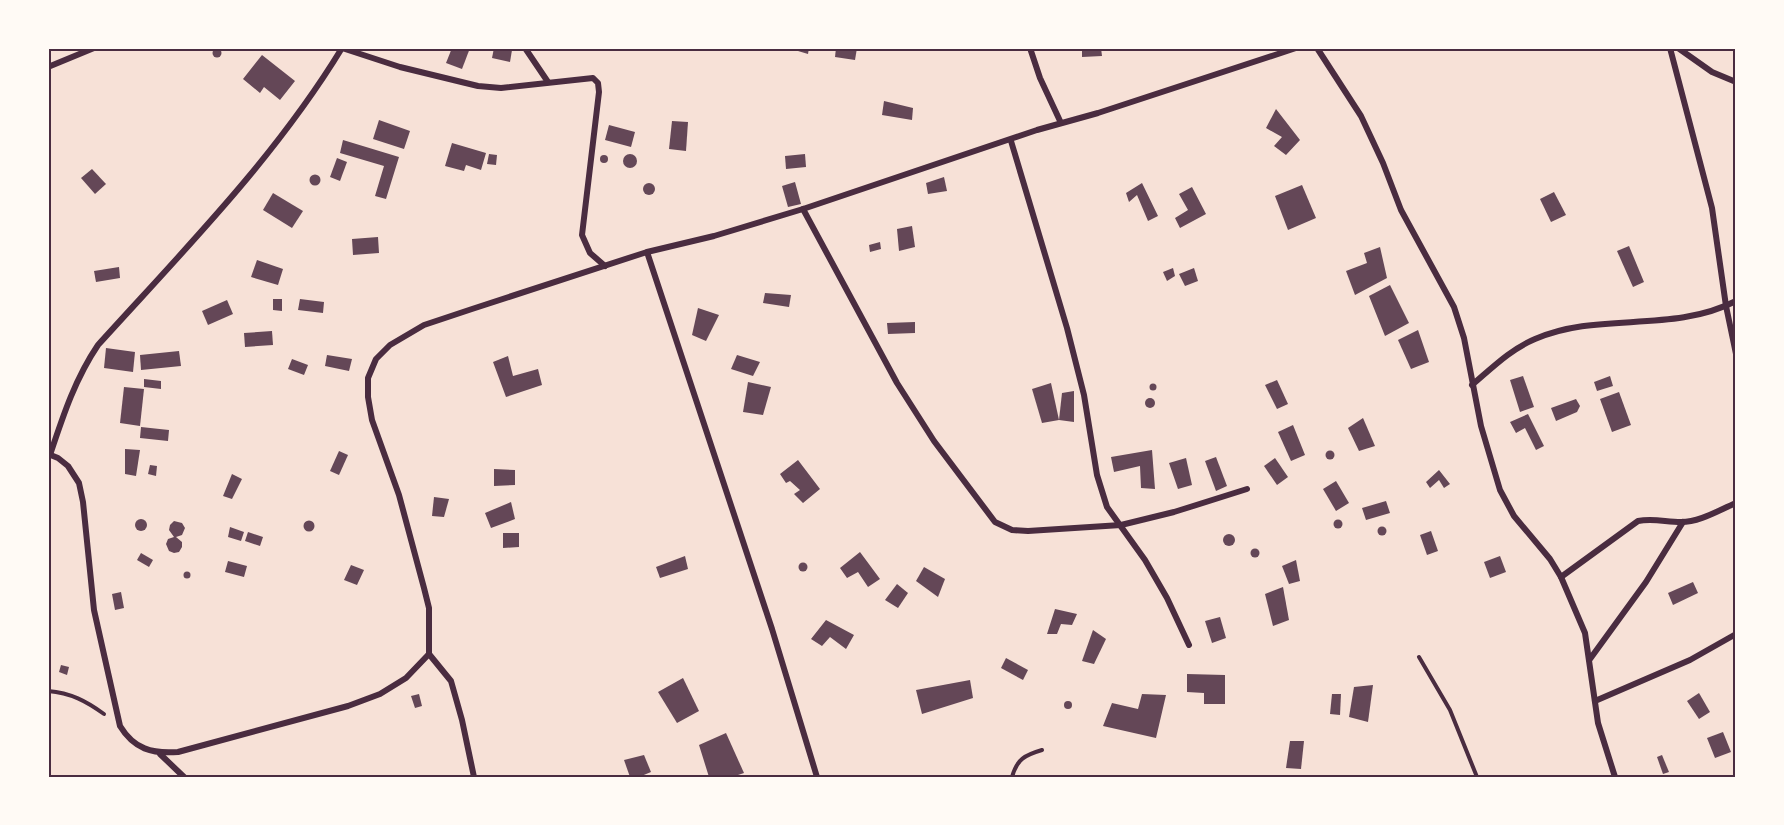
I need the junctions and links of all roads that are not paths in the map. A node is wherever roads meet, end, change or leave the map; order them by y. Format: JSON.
{"nodes":[{"id":1,"x":94,"y":48,"type":"edge"},
{"id":2,"x":342,"y":48,"type":"edge"},
{"id":3,"x":525,"y":48,"type":"edge"},
{"id":4,"x":1030,"y":48,"type":"edge"},
{"id":5,"x":1296,"y":48,"type":"edge"},
{"id":6,"x":1317,"y":48,"type":"edge"},
{"id":7,"x":1670,"y":48,"type":"edge"},
{"id":8,"x":1678,"y":48,"type":"edge"},
{"id":9,"x":48,"y":67,"type":"edge"},
{"id":10,"x":548,"y":82,"type":"junction"},
{"id":11,"x":1736,"y":82,"type":"edge"},
{"id":12,"x":1061,"y":123,"type":"junction"},
{"id":13,"x":1011,"y":141,"type":"junction"},
{"id":14,"x":803,"y":209,"type":"junction"},
{"id":15,"x":646,"y":252,"type":"junction"},
{"id":16,"x":605,"y":266,"type":"junction"},
{"id":17,"x":1736,"y":301,"type":"edge"},
{"id":18,"x":1726,"y":306,"type":"junction"},
{"id":19,"x":1736,"y":354,"type":"edge"},
{"id":20,"x":1472,"y":384,"type":"junction"},
{"id":21,"x":49,"y":455,"type":"edge"},
{"id":22,"x":1247,"y":489,"type":"dead end"},
{"id":23,"x":1736,"y":503,"type":"edge"},
{"id":24,"x":1683,"y":522,"type":"junction"},
{"id":25,"x":1121,"y":525,"type":"junction"},
{"id":26,"x":1561,"y":577,"type":"junction"},
{"id":27,"x":1736,"y":634,"type":"edge"},
{"id":28,"x":1189,"y":645,"type":"dead end"},
{"id":29,"x":429,"y":654,"type":"junction"},
{"id":30,"x":1590,"y":659,"type":"junction"},
{"id":31,"x":1595,"y":701,"type":"junction"},
{"id":32,"x":160,"y":754,"type":"junction"},
{"id":33,"x":184,"y":777,"type":"edge"},
{"id":34,"x":474,"y":777,"type":"edge"},
{"id":35,"x":816,"y":777,"type":"edge"},
{"id":36,"x":1615,"y":777,"type":"edge"}],
"edges":[{"from":1,"to":9,"type":"street"},
{"from":2,"to":10,"type":"street"},
{"from":2,"to":21,"type":"street"},
{"from":3,"to":10,"type":"street"},
{"from":4,"to":12,"type":"street"},
{"from":5,"to":12,"type":"street"},
{"from":6,"to":20,"type":"street"},
{"from":7,"to":18,"type":"street"},
{"from":8,"to":11,"type":"street"},
{"from":10,"to":16,"type":"street"},
{"from":12,"to":13,"type":"street"},
{"from":13,"to":14,"type":"street"},
{"from":13,"to":25,"type":"street"},
{"from":14,"to":15,"type":"street"},
{"from":14,"to":25,"type":"street"},
{"from":15,"to":16,"type":"street"},
{"from":15,"to":35,"type":"street"},
{"from":16,"to":29,"type":"street"},
{"from":17,"to":18,"type":"street"},
{"from":18,"to":19,"type":"street"},
{"from":18,"to":20,"type":"street"},
{"from":20,"to":26,"type":"street"},
{"from":21,"to":32,"type":"street"},
{"from":22,"to":25,"type":"street"},
{"from":23,"to":24,"type":"street"},
{"from":24,"to":26,"type":"street"},
{"from":24,"to":30,"type":"street"},
{"from":25,"to":28,"type":"street"},
{"from":26,"to":30,"type":"street"},
{"from":27,"to":31,"type":"street"},
{"from":29,"to":32,"type":"street"},
{"from":29,"to":34,"type":"street"},
{"from":30,"to":31,"type":"street"},
{"from":31,"to":36,"type":"street"},
{"from":32,"to":33,"type":"street"}]}
